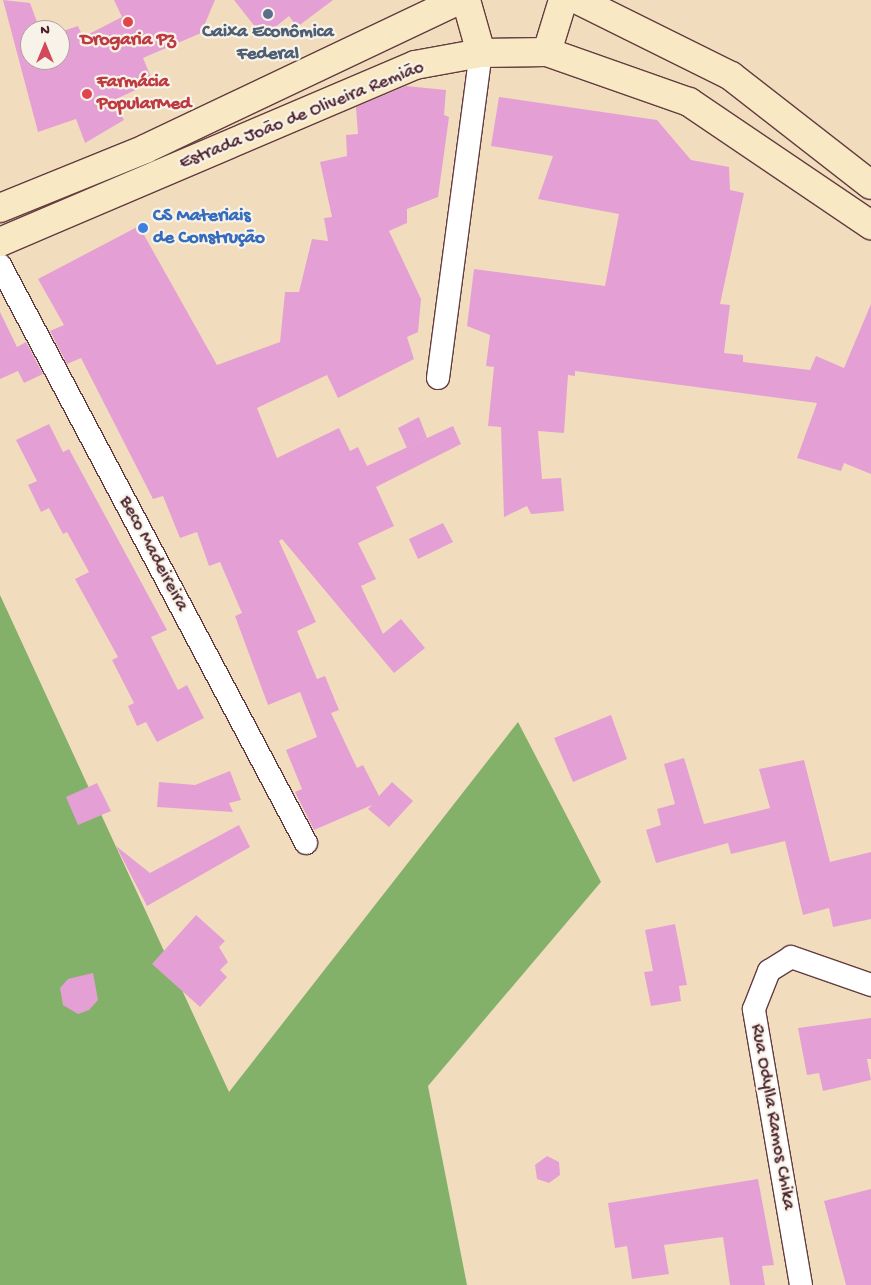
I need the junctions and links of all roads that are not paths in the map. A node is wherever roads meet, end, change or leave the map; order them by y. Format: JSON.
{"nodes":[{"id":1,"x":459,"y":0,"type":"edge"},
{"id":2,"x":466,"y":0,"type":"edge"},
{"id":3,"x":563,"y":0,"type":"edge"},
{"id":4,"x":578,"y":0,"type":"edge"},
{"id":5,"x":547,"y":52,"type":"junction"},
{"id":6,"x":480,"y":53,"type":"junction"},
{"id":7,"x":871,"y":185,"type":"edge"},
{"id":8,"x":0,"y":208,"type":"edge"},
{"id":9,"x":871,"y":225,"type":"edge"},
{"id":10,"x":0,"y":242,"type":"edge"},
{"id":11,"x":0,"y":265,"type":"edge"},
{"id":12,"x":438,"y":378,"type":"dead end"},
{"id":13,"x":306,"y":843,"type":"dead end"},
{"id":14,"x":871,"y":985,"type":"edge"},
{"id":15,"x":801,"y":1285,"type":"edge"}],
"edges":[{"from":1,"to":8,"type":"main road","name":"Estrada João de Oliveira Remião"},
{"from":2,"to":6,"type":"main road"},
{"from":3,"to":5,"type":"main road"},
{"from":4,"to":7,"type":"main road"},
{"from":5,"to":6,"type":"main road","name":"Estrada João de Oliveira Remião"},
{"from":5,"to":9,"type":"main road","name":"Estrada João de Oliveira Remião"},
{"from":6,"to":10,"type":"main road","name":"Estrada João de Oliveira Remião"},
{"from":6,"to":12,"type":"street"},
{"from":11,"to":13,"type":"street","name":"Beco Madeireira"},
{"from":14,"to":15,"type":"street","name":"Rua Odylla Ramos Chika"}]}
